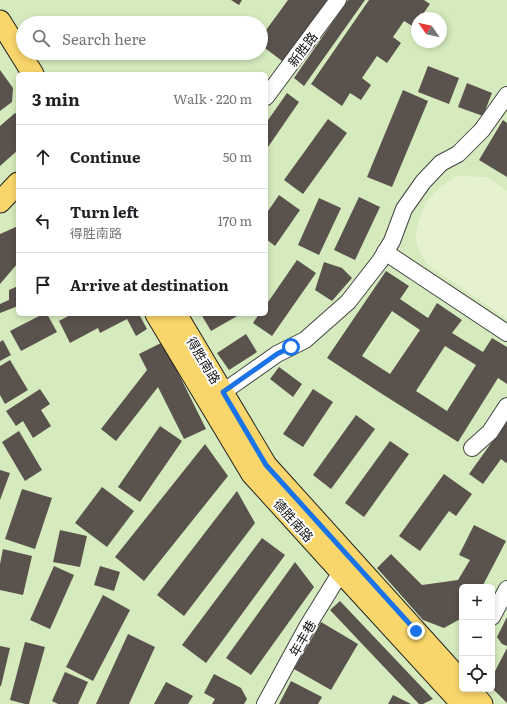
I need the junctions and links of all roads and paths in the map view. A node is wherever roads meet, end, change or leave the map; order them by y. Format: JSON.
{"nodes":[{"id":1,"x":338,"y":0,"type":"edge"},
{"id":2,"x":0,"y":21,"type":"edge"},
{"id":3,"x":0,"y":43,"type":"edge"},
{"id":4,"x":16,"y":47,"type":"edge"},
{"id":5,"x":24,"y":60,"type":"edge"},
{"id":6,"x":18,"y":72,"type":"edge"},
{"id":7,"x":32,"y":72,"type":"edge"},
{"id":8,"x":268,"y":94,"type":"edge"},
{"id":9,"x":507,"y":95,"type":"edge"},
{"id":10,"x":16,"y":185,"type":"edge"},
{"id":11,"x":0,"y":202,"type":"edge"},
{"id":12,"x":385,"y":252,"type":"junction"},
{"id":13,"x":157,"y":316,"type":"edge"},
{"id":14,"x":177,"y":316,"type":"edge"},
{"id":15,"x":507,"y":333,"type":"edge"},
{"id":16,"x":223,"y":392,"type":"junction"},
{"id":17,"x":507,"y":406,"type":"edge"},
{"id":18,"x":472,"y":448,"type":"dead end"},
{"id":19,"x":341,"y":572,"type":"junction"},
{"id":20,"x":507,"y":589,"type":"edge"},
{"id":21,"x":495,"y":611,"type":"edge"},
{"id":22,"x":459,"y":677,"type":"edge"},
{"id":23,"x":472,"y":692,"type":"edge"},
{"id":24,"x":264,"y":704,"type":"edge"},
{"id":25,"x":462,"y":704,"type":"edge"},
{"id":26,"x":482,"y":704,"type":"edge"}],
"edges":[{"from":1,"to":8,"type":"street","name":"新胜路"},
{"from":2,"to":4,"type":"main road"},
{"from":3,"to":6,"type":"main road"},
{"from":5,"to":7,"type":"main road"},
{"from":9,"to":12,"type":"street"},
{"from":10,"to":11,"type":"main road"},
{"from":12,"to":15,"type":"street"},
{"from":12,"to":16,"type":"street"},
{"from":13,"to":19,"type":"main road","name":"德胜南路"},
{"from":14,"to":16,"type":"main road","name":"得胜南路"},
{"from":16,"to":22,"type":"main road","name":"得胜南路"},
{"from":17,"to":18,"type":"street"},
{"from":19,"to":24,"type":"street","name":"年丰巷"},
{"from":19,"to":25,"type":"main road","name":"德胜南路"},
{"from":20,"to":21,"type":"street"},
{"from":23,"to":26,"type":"main road","name":"得胜南路"}]}
